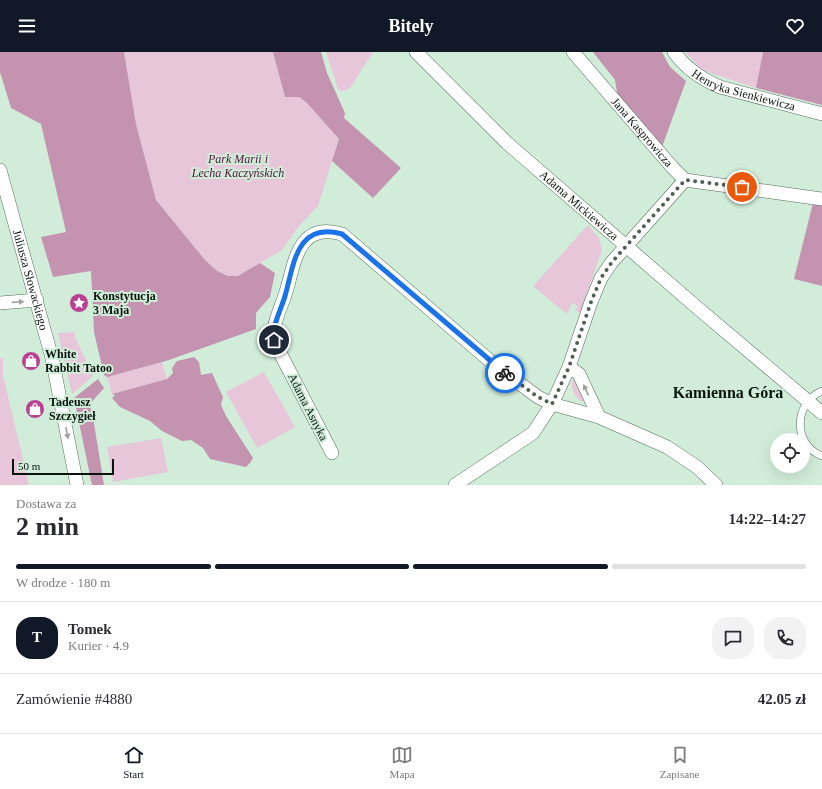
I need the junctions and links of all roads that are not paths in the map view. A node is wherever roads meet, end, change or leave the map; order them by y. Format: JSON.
{"nodes":[{"id":1,"x":416,"y":52,"type":"edge"},
{"id":2,"x":573,"y":52,"type":"edge"},
{"id":3,"x":674,"y":52,"type":"edge"},
{"id":4,"x":822,"y":114,"type":"edge"},
{"id":5,"x":0,"y":170,"type":"edge"},
{"id":6,"x":685,"y":180,"type":"junction"},
{"id":7,"x":822,"y":199,"type":"edge"},
{"id":8,"x":626,"y":247,"type":"junction"},
{"id":9,"x":37,"y":300,"type":"junction"},
{"id":10,"x":0,"y":303,"type":"edge"},
{"id":11,"x":569,"y":367,"type":"junction"},
{"id":12,"x":822,"y":392,"type":"edge"},
{"id":13,"x":807,"y":402,"type":"junction"},
{"id":14,"x":552,"y":404,"type":"junction"},
{"id":15,"x":822,"y":413,"type":"edge"},
{"id":16,"x":599,"y":417,"type":"junction"},
{"id":17,"x":332,"y":453,"type":"dead end"},
{"id":18,"x":822,"y":456,"type":"edge"},
{"id":19,"x":77,"y":485,"type":"edge"},
{"id":20,"x":455,"y":485,"type":"edge"},
{"id":21,"x":716,"y":485,"type":"edge"}],
"edges":[{"from":1,"to":8,"type":"street","name":"Adama Mickiewicza"},
{"from":2,"to":6,"type":"street","name":"Jana Kasprowicza"},
{"from":3,"to":4,"type":"street","name":"Henryka Sienkiewicza"},
{"from":5,"to":9,"type":"street","name":"Juliusza Słowackiego"},
{"from":6,"to":7,"type":"street"},
{"from":6,"to":8,"type":"street"},
{"from":8,"to":11,"type":"street"},
{"from":8,"to":13,"type":"street","name":"Adama Mickiewicza"},
{"from":10,"to":9,"type":"street","one_way":true},
{"from":9,"to":19,"type":"street","name":"Juliusza Słowackiego","one_way":true},
{"from":11,"to":14,"type":"street"},
{"from":16,"to":11,"type":"street","one_way":true},
{"from":12,"to":13,"type":"lane"},
{"from":13,"to":15,"type":"street","name":"Adama Mickiewicza"},
{"from":13,"to":18,"type":"lane"},
{"from":14,"to":16,"type":"street"},
{"from":14,"to":17,"type":"street","name":"Adama Asnyka"},
{"from":14,"to":20,"type":"street"},
{"from":16,"to":21,"type":"street"}]}
